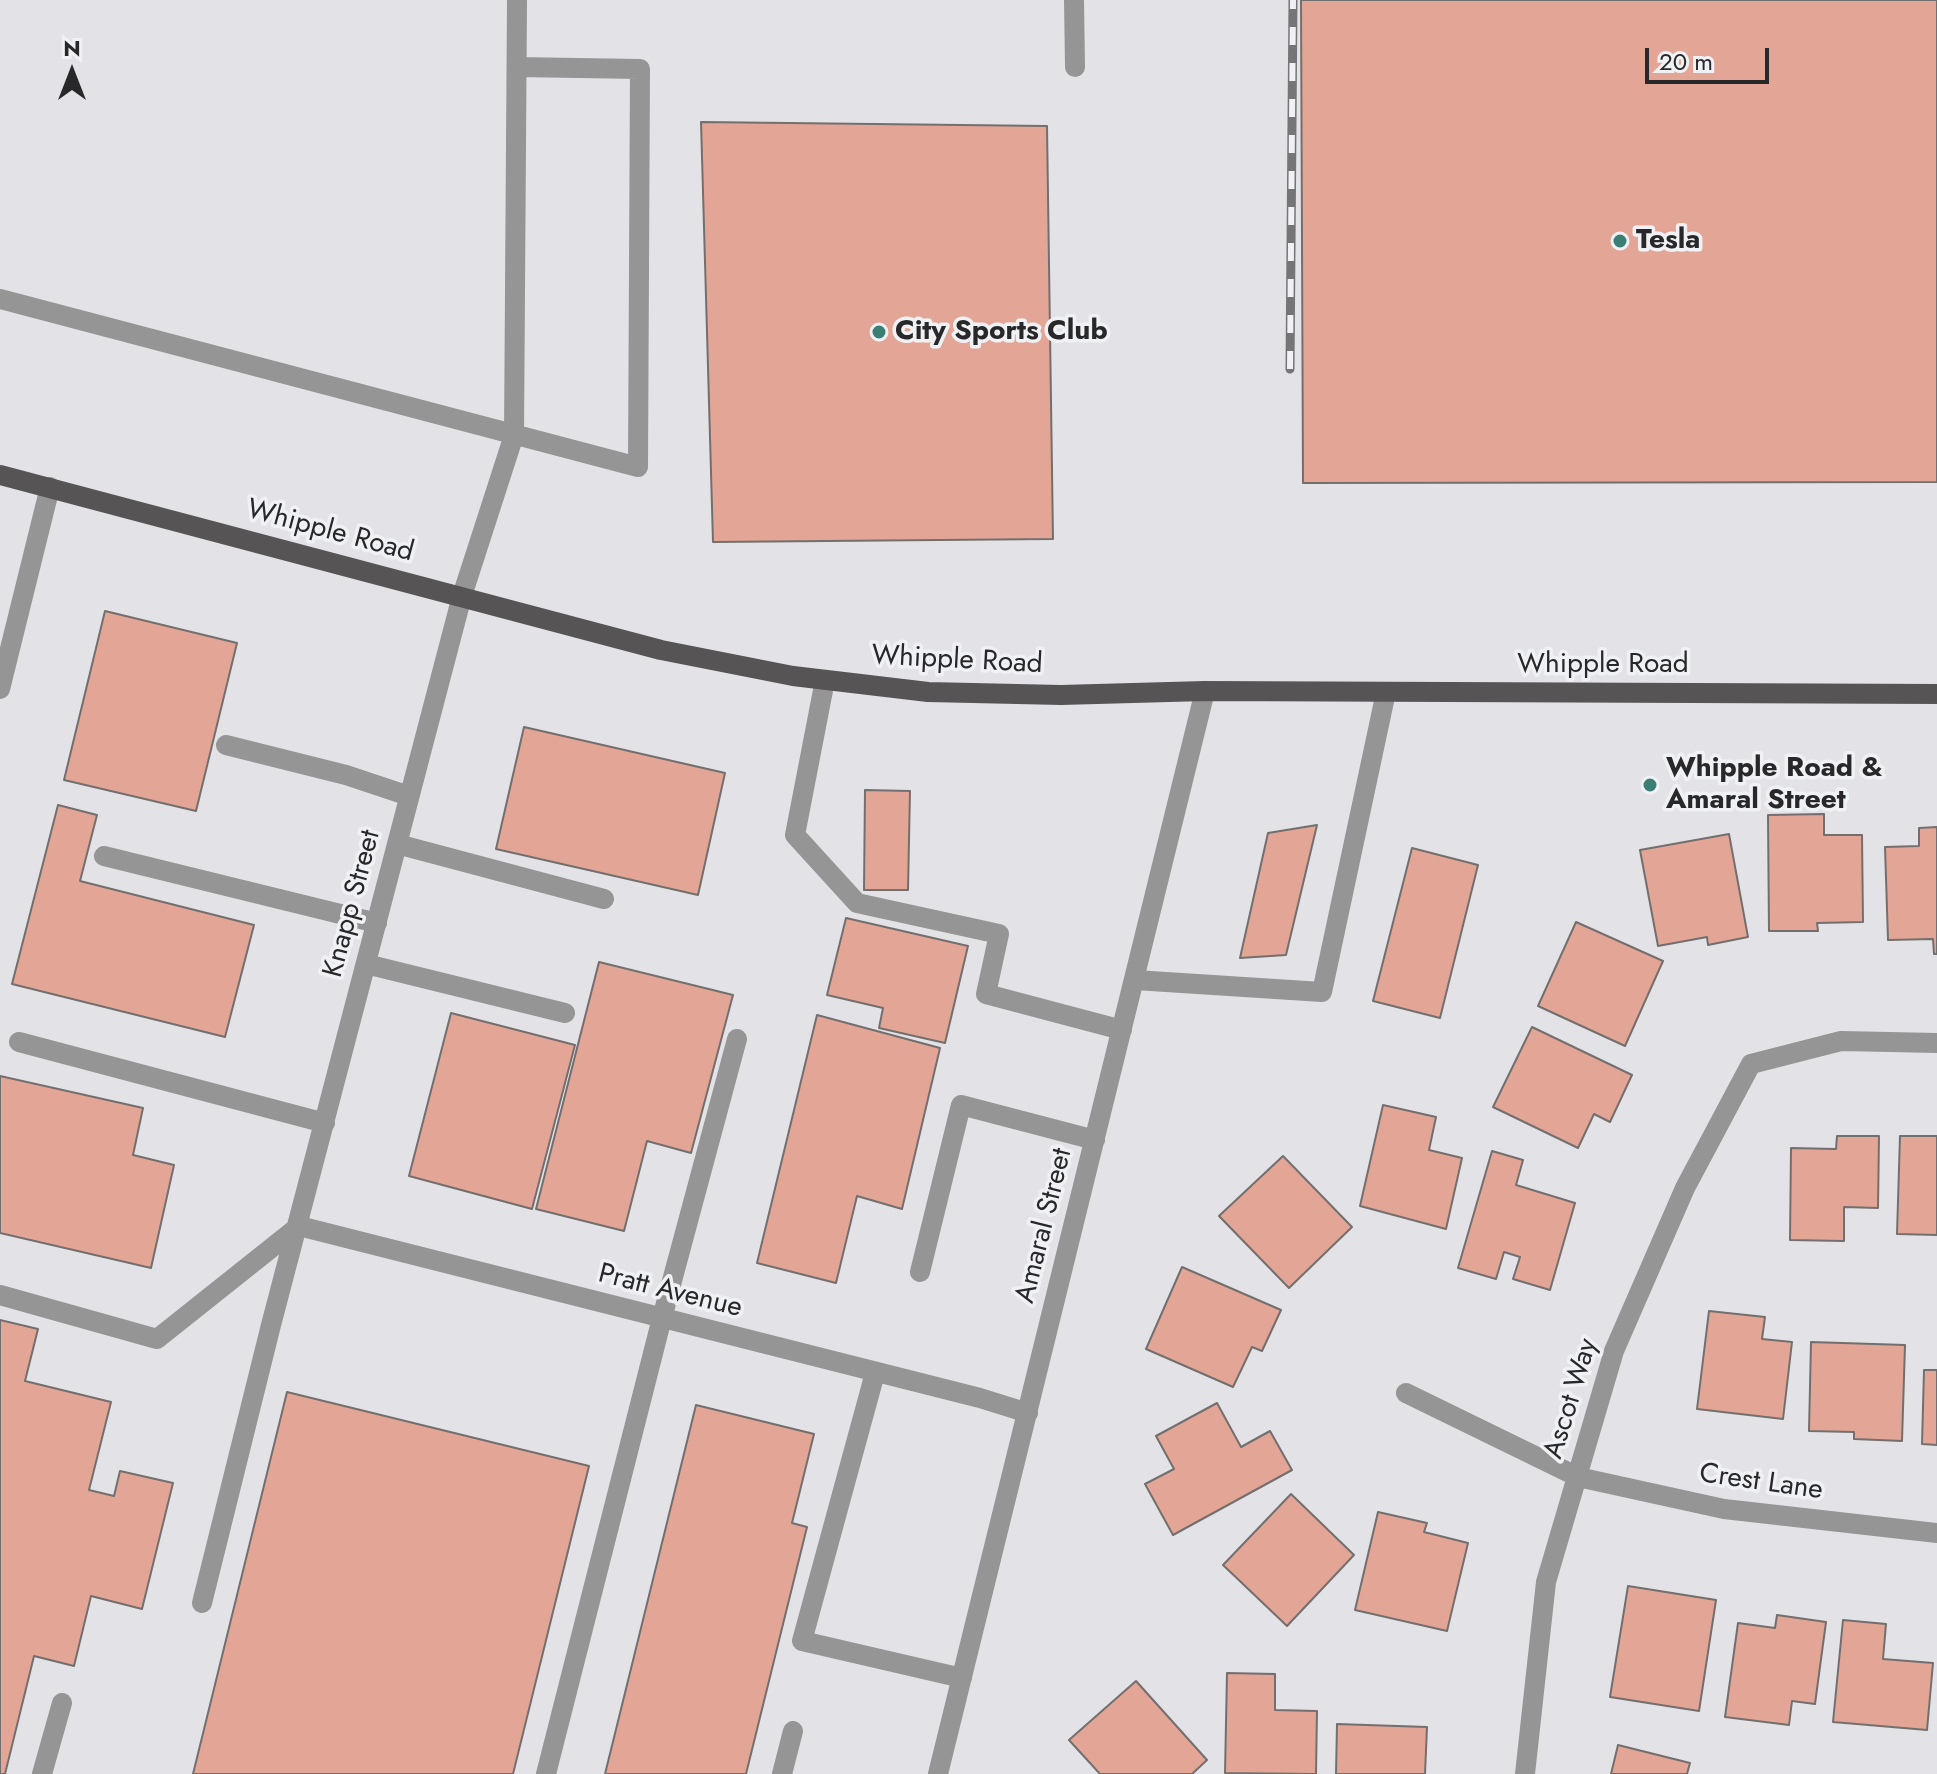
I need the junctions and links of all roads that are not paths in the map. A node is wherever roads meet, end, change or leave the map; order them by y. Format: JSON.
{"nodes":[{"id":1,"x":517,"y":0,"type":"edge"},
{"id":2,"x":1074,"y":0,"type":"edge"},
{"id":3,"x":517,"y":67,"type":"junction"},
{"id":4,"x":1075,"y":67,"type":"dead end"},
{"id":5,"x":0,"y":299,"type":"edge"},
{"id":6,"x":514,"y":435,"type":"junction"},
{"id":7,"x":0,"y":475,"type":"edge"},
{"id":8,"x":50,"y":487,"type":"junction"},
{"id":9,"x":462,"y":596,"type":"junction"},
{"id":10,"x":7,"y":634,"type":"edge"},
{"id":11,"x":825,"y":680,"type":"junction"},
{"id":12,"x":0,"y":689,"type":"edge"},
{"id":13,"x":1205,"y":691,"type":"junction"},
{"id":14,"x":1386,"y":692,"type":"junction"},
{"id":15,"x":1937,"y":694,"type":"edge"},
{"id":16,"x":226,"y":745,"type":"dead end"},
{"id":17,"x":409,"y":796,"type":"junction"},
{"id":18,"x":397,"y":844,"type":"junction"},
{"id":19,"x":104,"y":856,"type":"dead end"},
{"id":20,"x":604,"y":899,"type":"dead end"},
{"id":21,"x":377,"y":923,"type":"junction"},
{"id":22,"x":366,"y":964,"type":"junction"},
{"id":23,"x":1135,"y":980,"type":"junction"},
{"id":24,"x":565,"y":1013,"type":"dead end"},
{"id":25,"x":1122,"y":1030,"type":"junction"},
{"id":26,"x":737,"y":1039,"type":"dead end"},
{"id":27,"x":19,"y":1042,"type":"dead end"},
{"id":28,"x":1937,"y":1043,"type":"edge"},
{"id":29,"x":325,"y":1123,"type":"junction"},
{"id":30,"x":1095,"y":1140,"type":"junction"},
{"id":31,"x":299,"y":1226,"type":"junction"},
{"id":32,"x":920,"y":1272,"type":"dead end"},
{"id":33,"x":0,"y":1295,"type":"edge"},
{"id":34,"x":662,"y":1318,"type":"junction"},
{"id":35,"x":875,"y":1373,"type":"junction"},
{"id":36,"x":1406,"y":1393,"type":"dead end"},
{"id":37,"x":1028,"y":1413,"type":"junction"},
{"id":38,"x":1578,"y":1477,"type":"junction"},
{"id":39,"x":1937,"y":1533,"type":"edge"},
{"id":40,"x":202,"y":1603,"type":"dead end"},
{"id":41,"x":962,"y":1678,"type":"junction"},
{"id":42,"x":62,"y":1703,"type":"dead end"},
{"id":43,"x":793,"y":1731,"type":"dead end"},
{"id":44,"x":42,"y":1774,"type":"edge"},
{"id":45,"x":546,"y":1774,"type":"edge"},
{"id":46,"x":782,"y":1774,"type":"edge"},
{"id":47,"x":938,"y":1774,"type":"edge"},
{"id":48,"x":1525,"y":1774,"type":"edge"}],
"edges":[{"from":1,"to":3,"type":"street","name":"Knapp Street"},
{"from":2,"to":4,"type":"street"},
{"from":3,"to":6,"type":"street","name":"Knapp Street"},
{"from":3,"to":6,"type":"street"},
{"from":5,"to":6,"type":"street"},
{"from":6,"to":9,"type":"street","name":"Knapp Street"},
{"from":7,"to":8,"type":"main road","name":"Whipple Road"},
{"from":8,"to":9,"type":"main road","name":"Whipple Road"},
{"from":8,"to":10,"type":"street"},
{"from":9,"to":11,"type":"main road","name":"Whipple Road"},
{"from":9,"to":17,"type":"street","name":"Knapp Street"},
{"from":10,"to":12,"type":"street"},
{"from":11,"to":13,"type":"main road","name":"Whipple Road"},
{"from":11,"to":25,"type":"street"},
{"from":13,"to":14,"type":"main road","name":"Whipple Road"},
{"from":13,"to":23,"type":"street","name":"Amaral Street"},
{"from":14,"to":15,"type":"main road","name":"Whipple Road"},
{"from":14,"to":23,"type":"street"},
{"from":16,"to":17,"type":"street"},
{"from":17,"to":18,"type":"street","name":"Knapp Street"},
{"from":18,"to":20,"type":"street"},
{"from":18,"to":21,"type":"street","name":"Knapp Street"},
{"from":19,"to":21,"type":"street"},
{"from":21,"to":22,"type":"street","name":"Knapp Street"},
{"from":22,"to":24,"type":"street"},
{"from":22,"to":29,"type":"street","name":"Knapp Street"},
{"from":23,"to":25,"type":"street","name":"Amaral Street"},
{"from":25,"to":30,"type":"street","name":"Amaral Street"},
{"from":26,"to":34,"type":"street"},
{"from":27,"to":29,"type":"street"},
{"from":28,"to":38,"type":"street","name":"Ascot Way"},
{"from":29,"to":31,"type":"street","name":"Knapp Street"},
{"from":30,"to":32,"type":"street"},
{"from":30,"to":37,"type":"street","name":"Amaral Street"},
{"from":31,"to":33,"type":"street"},
{"from":31,"to":34,"type":"street","name":"Pratt Avenue"},
{"from":31,"to":40,"type":"street","name":"Knapp Street"},
{"from":34,"to":35,"type":"street","name":"Pratt Avenue"},
{"from":34,"to":45,"type":"street"},
{"from":35,"to":37,"type":"street","name":"Pratt Avenue"},
{"from":35,"to":41,"type":"street"},
{"from":36,"to":38,"type":"street","name":"Crest Lane"},
{"from":37,"to":41,"type":"street","name":"Amaral Street"},
{"from":38,"to":39,"type":"street","name":"Crest Lane"},
{"from":38,"to":48,"type":"street","name":"Ascot Way"},
{"from":41,"to":47,"type":"street","name":"Amaral Street"},
{"from":42,"to":44,"type":"street"},
{"from":43,"to":46,"type":"street"}]}
